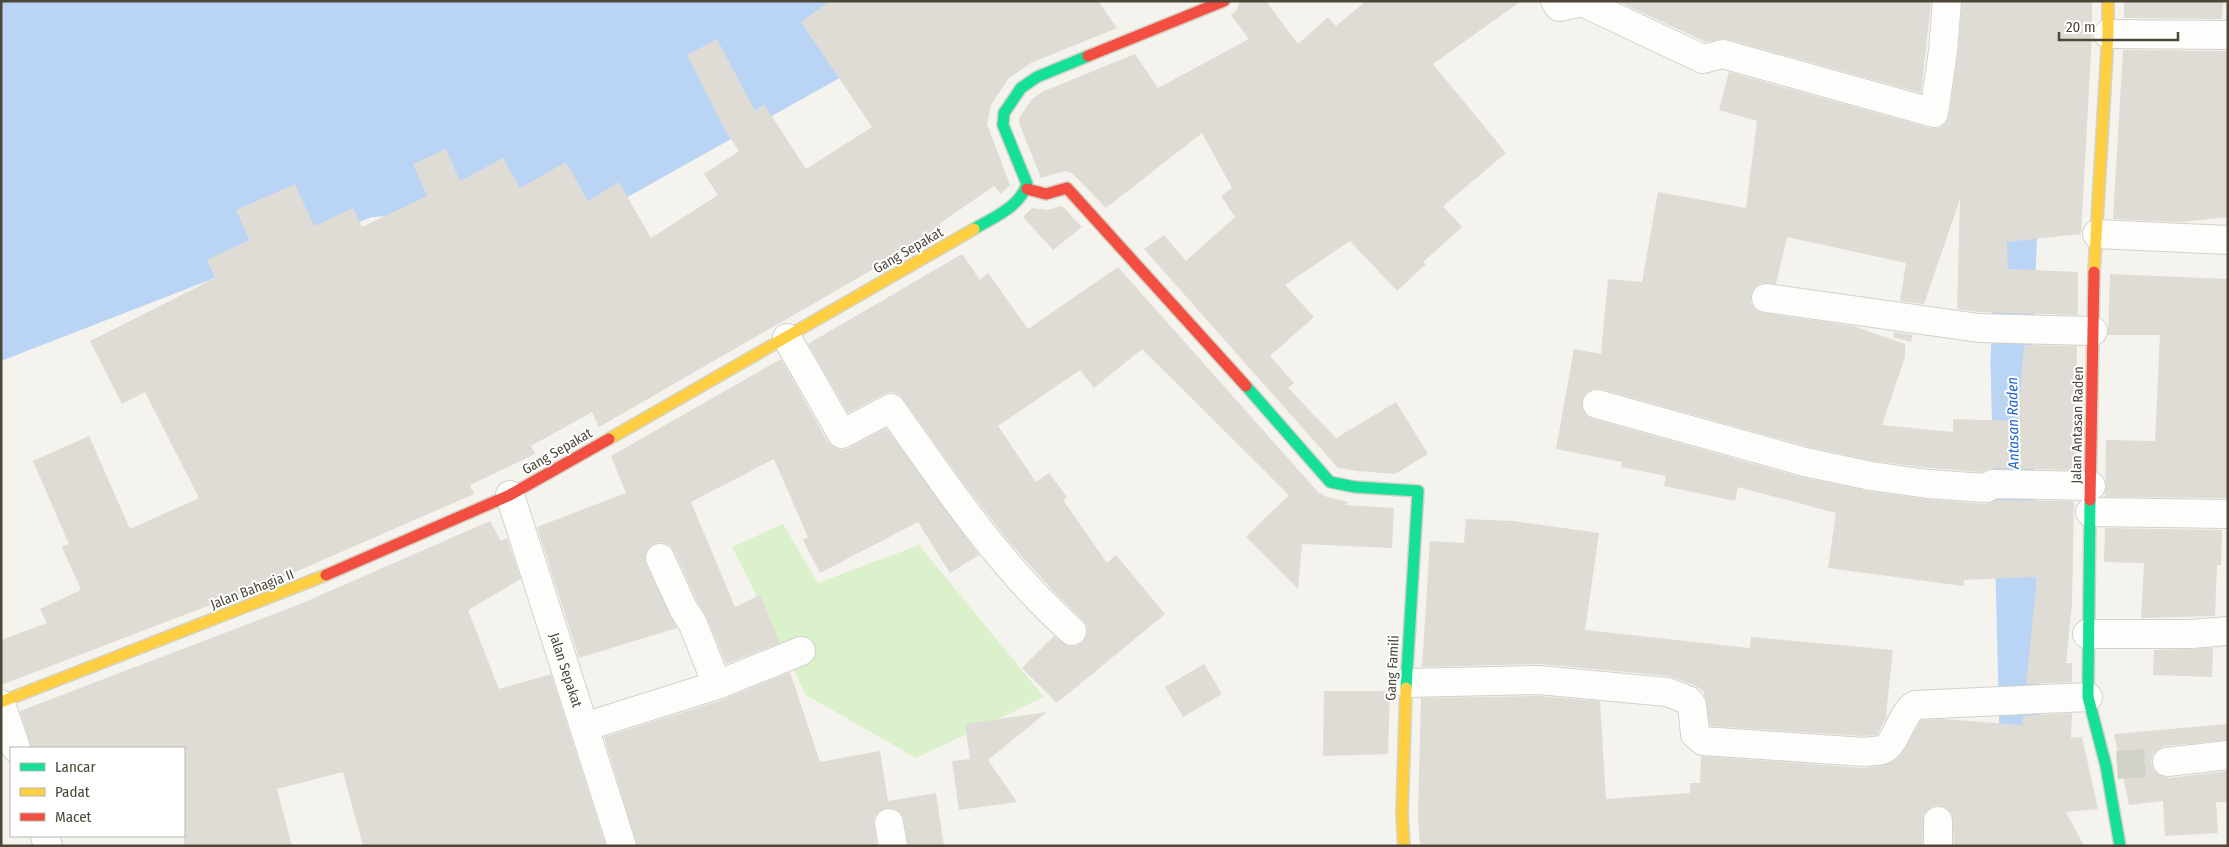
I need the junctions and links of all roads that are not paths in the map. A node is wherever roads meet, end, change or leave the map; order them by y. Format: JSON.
{"nodes":[{"id":1,"x":1224,"y":1,"type":"edge"},
{"id":2,"x":1555,"y":1,"type":"edge"},
{"id":3,"x":1947,"y":1,"type":"edge"},
{"id":4,"x":2108,"y":1,"type":"edge"},
{"id":5,"x":2108,"y":34,"type":"junction"},
{"id":6,"x":2228,"y":34,"type":"edge"},
{"id":7,"x":1027,"y":189,"type":"junction"},
{"id":8,"x":2097,"y":234,"type":"junction"},
{"id":9,"x":2228,"y":240,"type":"edge"},
{"id":10,"x":1766,"y":298,"type":"dead end"},
{"id":11,"x":2089,"y":331,"type":"junction"},
{"id":12,"x":787,"y":338,"type":"junction"},
{"id":13,"x":1597,"y":404,"type":"dead end"},
{"id":14,"x":510,"y":495,"type":"junction"},
{"id":15,"x":2087,"y":495,"type":"junction"},
{"id":16,"x":2228,"y":514,"type":"edge"},
{"id":17,"x":660,"y":558,"type":"dead end"},
{"id":18,"x":1072,"y":631,"type":"dead end"},
{"id":19,"x":2228,"y":631,"type":"edge"},
{"id":20,"x":2087,"y":634,"type":"junction"},
{"id":21,"x":801,"y":651,"type":"dead end"},
{"id":22,"x":1406,"y":683,"type":"junction"},
{"id":23,"x":717,"y":685,"type":"junction"},
{"id":24,"x":2083,"y":697,"type":"junction"},
{"id":25,"x":1,"y":703,"type":"edge"},
{"id":26,"x":584,"y":726,"type":"junction"},
{"id":27,"x":16,"y":747,"type":"edge"},
{"id":28,"x":2228,"y":755,"type":"edge"},
{"id":29,"x":2168,"y":762,"type":"tunnel mouth"},
{"id":30,"x":622,"y":846,"type":"edge"},
{"id":31,"x":1404,"y":846,"type":"edge"},
{"id":32,"x":2120,"y":846,"type":"edge"}],
"edges":[{"from":1,"to":7,"type":"street"},
{"from":2,"to":3,"type":"street"},
{"from":4,"to":5,"type":"street","name":"Jalan Antasan Raden"},
{"from":5,"to":6,"type":"street"},
{"from":5,"to":8,"type":"street","name":"Jalan Antasan Raden"},
{"from":7,"to":12,"type":"street","name":"Gang Sepakat"},
{"from":7,"to":22,"type":"street","name":"Gang Famili"},
{"from":8,"to":9,"type":"street"},
{"from":8,"to":11,"type":"street","name":"Jalan Antasan Raden"},
{"from":10,"to":11,"type":"street"},
{"from":11,"to":15,"type":"street","name":"Jalan Antasan Raden"},
{"from":12,"to":14,"type":"street","name":"Gang Sepakat"},
{"from":12,"to":18,"type":"street"},
{"from":13,"to":15,"type":"street"},
{"from":14,"to":25,"type":"street","name":"Jalan Bahagia II"},
{"from":14,"to":26,"type":"street","name":"Jalan Sepakat"},
{"from":15,"to":16,"type":"street"},
{"from":15,"to":20,"type":"street","name":"Jalan Antasan Raden"},
{"from":17,"to":23,"type":"street"},
{"from":19,"to":20,"type":"street"},
{"from":20,"to":24,"type":"street","name":"Jalan Antasan Raden"},
{"from":21,"to":23,"type":"street"},
{"from":22,"to":24,"type":"street"},
{"from":22,"to":31,"type":"street","name":"Gang Famili"},
{"from":23,"to":26,"type":"street"},
{"from":24,"to":32,"type":"street","name":"Jalan Antasan Raden"},
{"from":25,"to":27,"type":"street"},
{"from":26,"to":30,"type":"street","name":"Jalan Sepakat"},
{"from":28,"to":29,"type":"street"}]}
